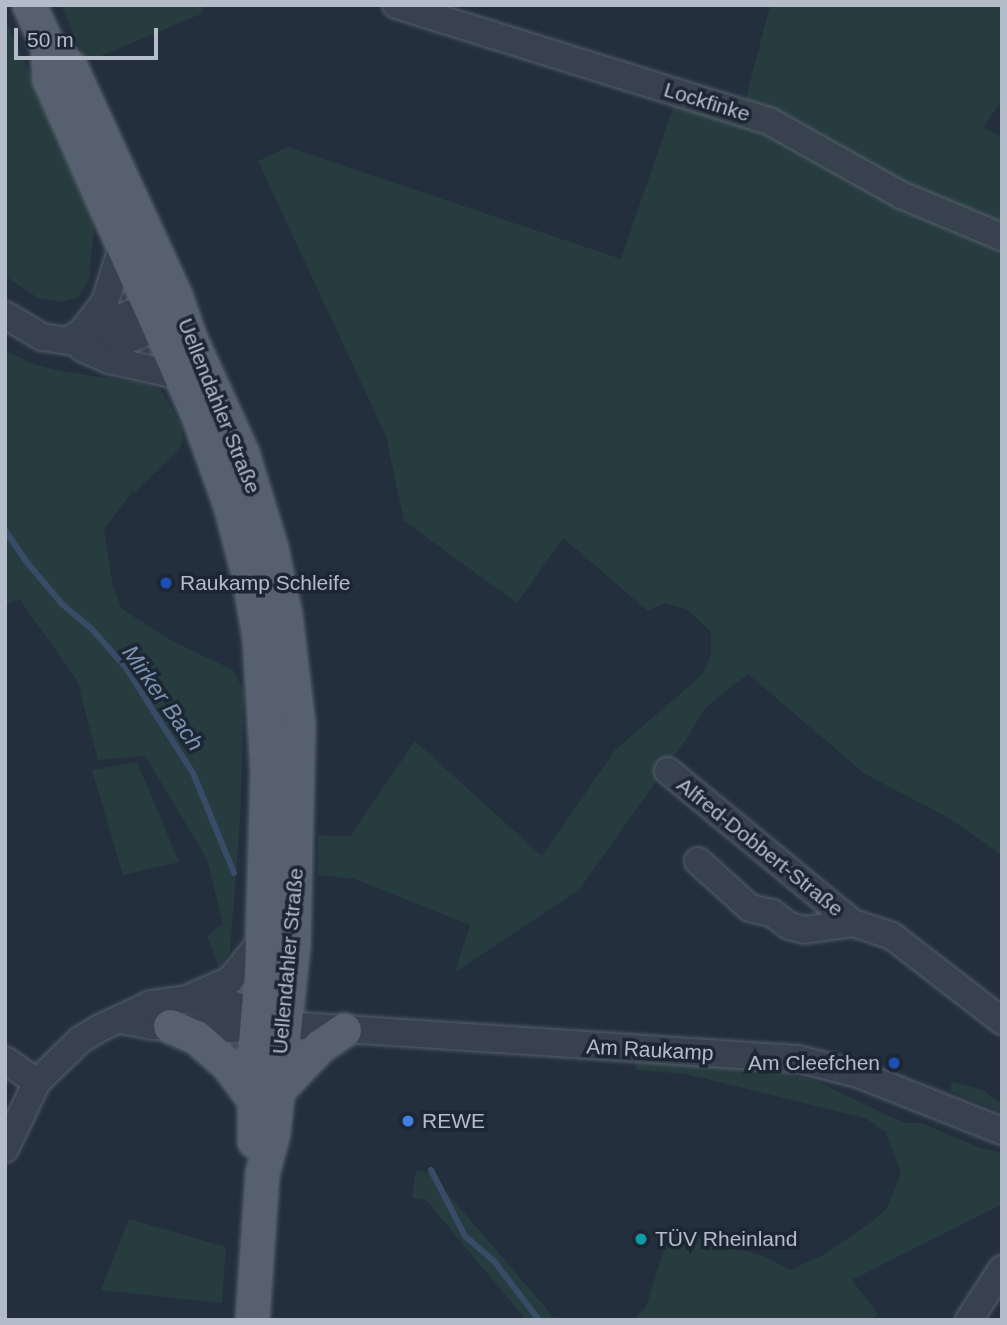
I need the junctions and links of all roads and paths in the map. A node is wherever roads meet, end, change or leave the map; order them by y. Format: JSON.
{"nodes":[{"id":1,"x":29,"y":5,"type":"edge"},
{"id":2,"x":396,"y":5,"type":"edge"},
{"id":3,"x":47,"y":44,"type":"junction"},
{"id":4,"x":1002,"y":237,"type":"edge"},
{"id":5,"x":122,"y":247,"type":"junction"},
{"id":6,"x":167,"y":312,"type":"junction"},
{"id":7,"x":5,"y":315,"type":"edge"},
{"id":8,"x":72,"y":338,"type":"junction"},
{"id":9,"x":181,"y":376,"type":"junction"},
{"id":10,"x":667,"y":771,"type":"dead end"},
{"id":11,"x":698,"y":861,"type":"dead end"},
{"id":12,"x":853,"y":923,"type":"junction"},
{"id":13,"x":261,"y":942,"type":"junction"},
{"id":14,"x":175,"y":1013,"type":"junction"},
{"id":15,"x":267,"y":1021,"type":"junction"},
{"id":16,"x":1002,"y":1021,"type":"edge"},
{"id":17,"x":344,"y":1030,"type":"junction"},
{"id":18,"x":5,"y":1060,"type":"edge"},
{"id":19,"x":37,"y":1082,"type":"junction"},
{"id":20,"x":265,"y":1095,"type":"junction"},
{"id":21,"x":1002,"y":1131,"type":"edge"},
{"id":22,"x":5,"y":1149,"type":"edge"},
{"id":23,"x":1002,"y":1269,"type":"edge"},
{"id":24,"x":252,"y":1320,"type":"edge"},
{"id":25,"x":969,"y":1320,"type":"edge"}],
"edges":[{"from":1,"to":3,"type":"main road","name":"Uellendahler Straße"},
{"from":2,"to":4,"type":"street","name":"Lockfinke"},
{"from":3,"to":5,"type":"main road","name":"Uellendahler Straße"},
{"from":3,"to":6,"type":"main road","name":"Uellendahler Straße"},
{"from":5,"to":6,"type":"main road","name":"Uellendahler Straße"},
{"from":5,"to":8,"type":"street"},
{"from":6,"to":8,"type":"street"},
{"from":6,"to":9,"type":"main road","name":"Uellendahler Straße"},
{"from":6,"to":15,"type":"main road","name":"Uellendahler Straße"},
{"from":7,"to":8,"type":"street"},
{"from":8,"to":9,"type":"street"},
{"from":9,"to":13,"type":"main road","name":"Uellendahler Straße"},
{"from":10,"to":12,"type":"street","name":"Alfred-Dobbert-Straße"},
{"from":11,"to":12,"type":"street","name":"Alfred-Dobbert-Straße"},
{"from":12,"to":16,"type":"street","name":"Alfred-Dobbert-Straße"},
{"from":13,"to":14,"type":"street"},
{"from":13,"to":15,"type":"main road","name":"Uellendahler Straße"},
{"from":14,"to":15,"type":"street","name":"Am Raukamp"},
{"from":14,"to":19,"type":"street","name":"Am Raukamp"},
{"from":14,"to":20,"type":"main road"},
{"from":15,"to":17,"type":"street","name":"Am Raukamp"},
{"from":15,"to":20,"type":"main road","name":"Uellendahler Straße"},
{"from":17,"to":20,"type":"main road"},
{"from":17,"to":21,"type":"street","name":"Am Raukamp"},
{"from":18,"to":19,"type":"street"},
{"from":19,"to":22,"type":"street"},
{"from":20,"to":24,"type":"main road","name":"Uellendahler Straße"},
{"from":23,"to":25,"type":"street"}]}
